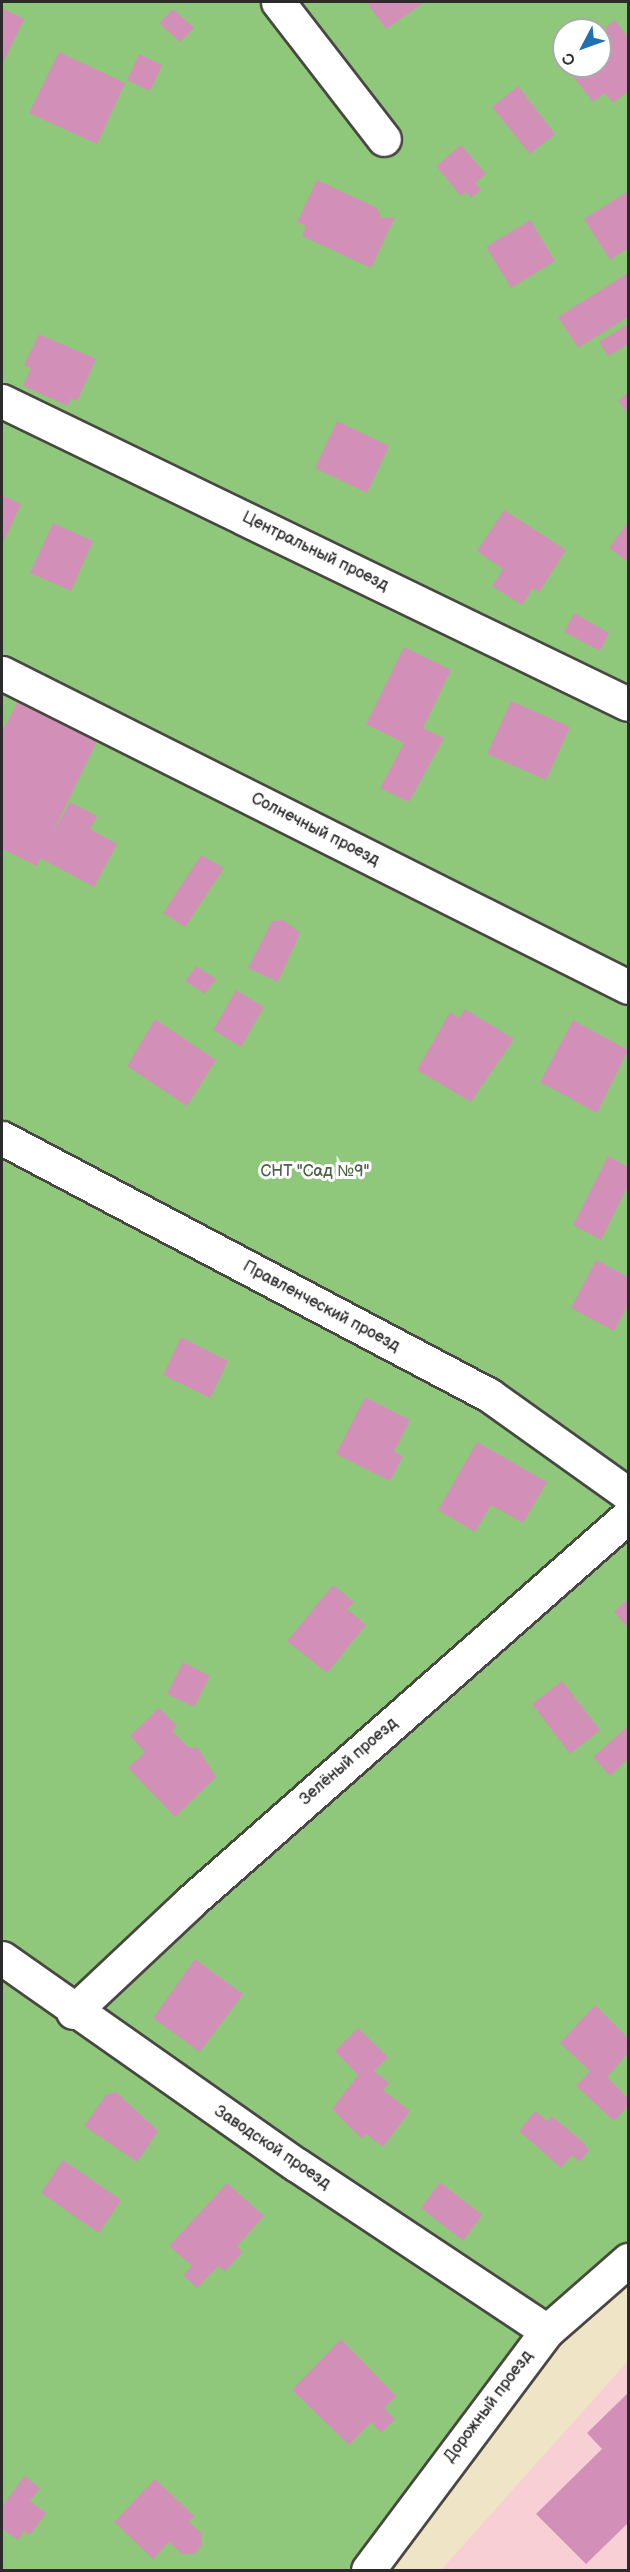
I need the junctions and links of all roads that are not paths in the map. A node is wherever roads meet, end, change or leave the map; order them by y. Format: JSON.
{"nodes":[{"id":1,"x":278,"y":2,"type":"edge"},
{"id":2,"x":384,"y":139,"type":"dead end"},
{"id":3,"x":2,"y":401,"type":"edge"},
{"id":4,"x":2,"y":673,"type":"edge"},
{"id":5,"x":628,"y":704,"type":"edge"},
{"id":6,"x":628,"y":987,"type":"edge"},
{"id":7,"x":2,"y":1138,"type":"edge"},
{"id":8,"x":628,"y":1494,"type":"edge"},
{"id":9,"x":628,"y":1516,"type":"edge"},
{"id":10,"x":2,"y":1958,"type":"edge"},
{"id":11,"x":73,"y":2012,"type":"junction"},
{"id":12,"x":628,"y":2260,"type":"edge"},
{"id":13,"x":547,"y":2331,"type":"junction"},
{"id":14,"x":368,"y":2571,"type":"edge"}],
"edges":[{"from":1,"to":2,"type":"street"},
{"from":3,"to":5,"type":"street","name":"Центральный проезд"},
{"from":4,"to":6,"type":"street","name":"Солнечный проезд"},
{"from":7,"to":8,"type":"street","name":"Правленческий проезд"},
{"from":9,"to":11,"type":"street","name":"Зелёный проезд"},
{"from":10,"to":11,"type":"street","name":"Заводской проезд"},
{"from":11,"to":13,"type":"street","name":"Заводской проезд"},
{"from":12,"to":13,"type":"street","name":"Дорожный проезд"},
{"from":13,"to":14,"type":"street","name":"Дорожный проезд"}]}
